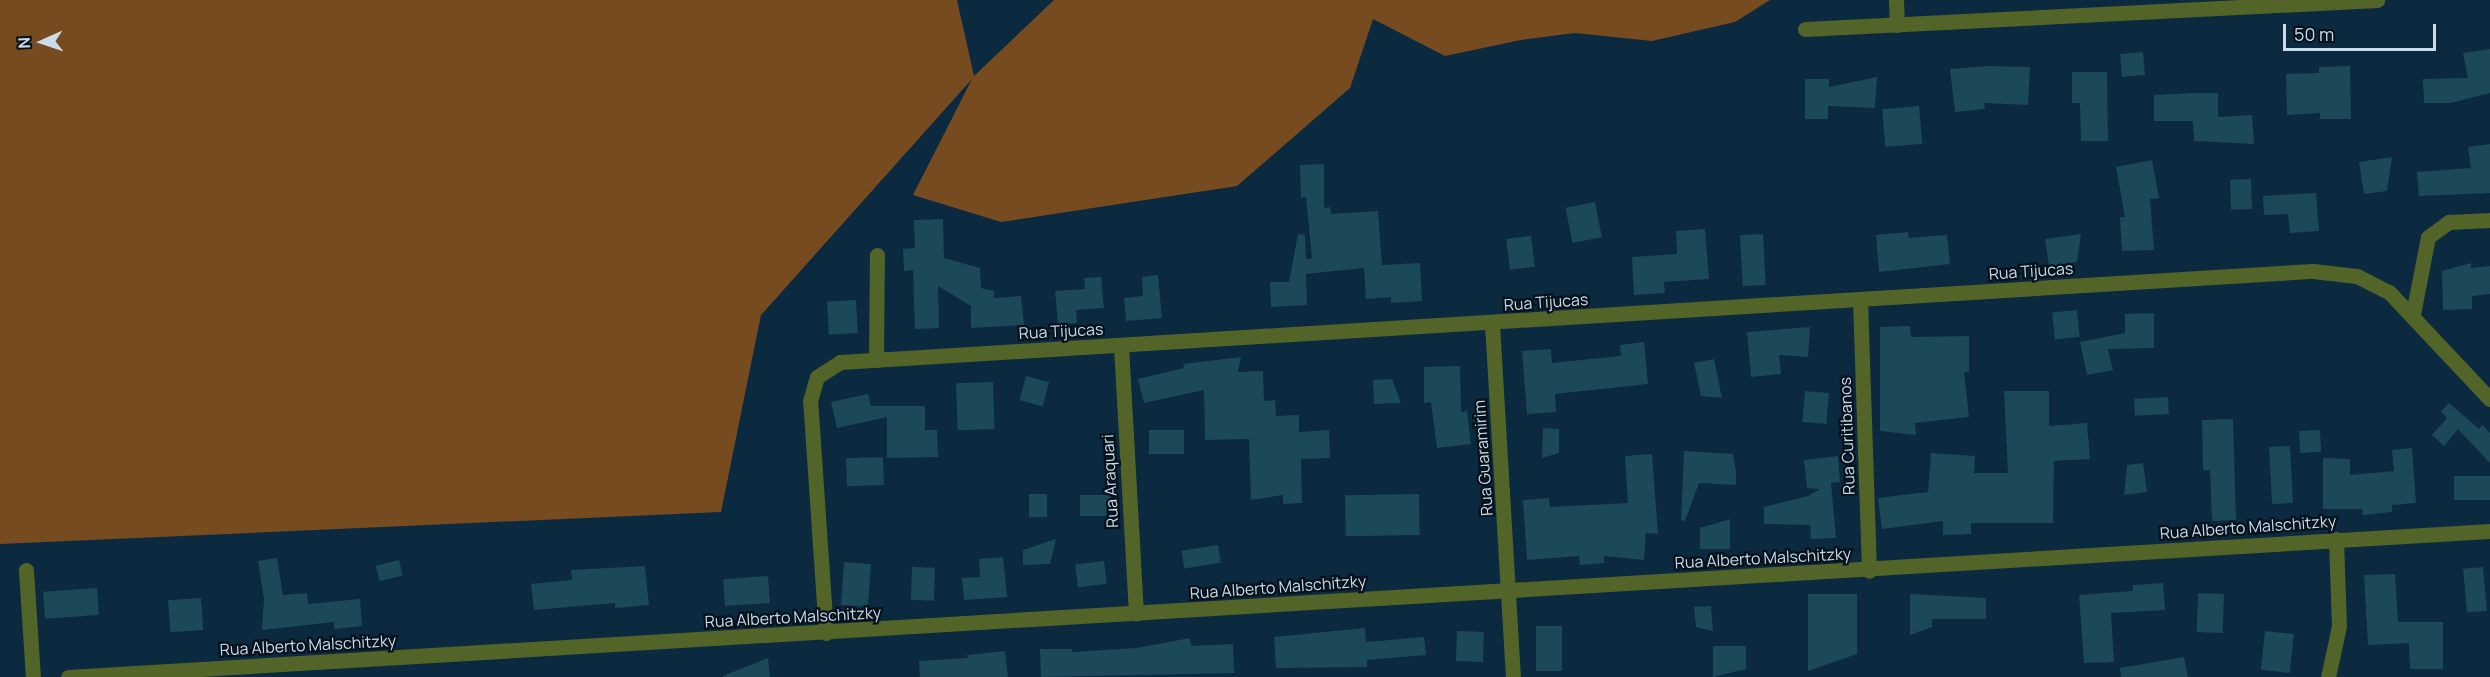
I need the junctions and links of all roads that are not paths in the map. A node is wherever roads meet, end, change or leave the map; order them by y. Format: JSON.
{"nodes":[{"id":1,"x":1896,"y":0,"type":"edge"},
{"id":2,"x":2377,"y":0,"type":"edge"},
{"id":3,"x":1897,"y":25,"type":"junction"},
{"id":4,"x":1805,"y":29,"type":"dead end"},
{"id":5,"x":2490,"y":220,"type":"edge"},
{"id":6,"x":877,"y":255,"type":"dead end"},
{"id":7,"x":1860,"y":300,"type":"junction"},
{"id":8,"x":2413,"y":314,"type":"junction"},
{"id":9,"x":1492,"y":324,"type":"junction"},
{"id":10,"x":1120,"y":346,"type":"junction"},
{"id":11,"x":876,"y":360,"type":"junction"},
{"id":12,"x":2490,"y":399,"type":"edge"},
{"id":13,"x":2490,"y":531,"type":"edge"},
{"id":14,"x":2336,"y":539,"type":"junction"},
{"id":15,"x":26,"y":570,"type":"dead end"},
{"id":16,"x":1869,"y":571,"type":"junction"},
{"id":17,"x":1509,"y":591,"type":"junction"},
{"id":18,"x":1136,"y":614,"type":"junction"},
{"id":19,"x":826,"y":633,"type":"junction"},
{"id":20,"x":33,"y":677,"type":"edge"},
{"id":21,"x":68,"y":677,"type":"edge"},
{"id":22,"x":1512,"y":677,"type":"edge"},
{"id":23,"x":2328,"y":677,"type":"edge"}],
"edges":[{"from":1,"to":3,"type":"street"},
{"from":2,"to":3,"type":"street"},
{"from":3,"to":4,"type":"street"},
{"from":5,"to":8,"type":"street"},
{"from":6,"to":11,"type":"street"},
{"from":7,"to":8,"type":"street","name":"Rua Tijucas"},
{"from":7,"to":9,"type":"street","name":"Rua Tijucas"},
{"from":7,"to":16,"type":"street","name":"Rua Curitibanos"},
{"from":8,"to":12,"type":"street","name":"Rua Tijucas"},
{"from":9,"to":10,"type":"street","name":"Rua Tijucas"},
{"from":9,"to":17,"type":"street","name":"Rua Guaramirim"},
{"from":10,"to":11,"type":"street","name":"Rua Tijucas"},
{"from":10,"to":18,"type":"street","name":"Rua Araquari"},
{"from":11,"to":19,"type":"street","name":"Rua Tijucas"},
{"from":13,"to":14,"type":"street","name":"Rua Alberto Malschitzky"},
{"from":14,"to":16,"type":"street","name":"Rua Alberto Malschitzky"},
{"from":14,"to":23,"type":"street"},
{"from":15,"to":20,"type":"street"},
{"from":16,"to":17,"type":"street","name":"Rua Alberto Malschitzky"},
{"from":17,"to":18,"type":"street","name":"Rua Alberto Malschitzky"},
{"from":17,"to":22,"type":"street","name":"Rua Guaramirim"},
{"from":18,"to":19,"type":"street","name":"Rua Alberto Malschitzky"},
{"from":19,"to":21,"type":"street","name":"Rua Alberto Malschitzky"}]}
